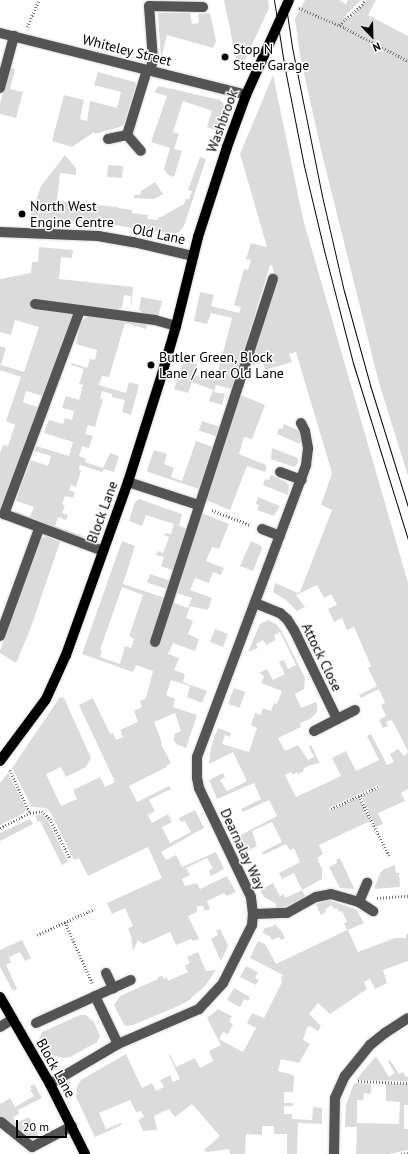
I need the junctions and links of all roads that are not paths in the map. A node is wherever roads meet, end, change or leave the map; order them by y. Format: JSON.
{"nodes":[{"id":1,"x":289,"y":0,"type":"edge"},
{"id":2,"x":203,"y":7,"type":"dead end"},
{"id":3,"x":0,"y":33,"type":"edge"},
{"id":4,"x":14,"y":36,"type":"junction"},
{"id":5,"x":148,"y":70,"type":"junction"},
{"id":6,"x":0,"y":88,"type":"edge"},
{"id":7,"x":246,"y":95,"type":"junction"},
{"id":8,"x":127,"y":135,"type":"junction"},
{"id":9,"x":108,"y":139,"type":"dead end"},
{"id":10,"x":141,"y":151,"type":"dead end"},
{"id":11,"x":0,"y":232,"type":"edge"},
{"id":12,"x":193,"y":256,"type":"junction"},
{"id":13,"x":273,"y":278,"type":"dead end"},
{"id":14,"x":35,"y":304,"type":"dead end"},
{"id":15,"x":80,"y":310,"type":"junction"},
{"id":16,"x":176,"y":326,"type":"junction"},
{"id":17,"x":301,"y":423,"type":"dead end"},
{"id":18,"x":280,"y":472,"type":"dead end"},
{"id":19,"x":302,"y":480,"type":"junction"},
{"id":20,"x":128,"y":482,"type":"junction"},
{"id":21,"x":198,"y":505,"type":"junction"},
{"id":22,"x":39,"y":529,"type":"junction"},
{"id":23,"x":262,"y":529,"type":"road end"},
{"id":24,"x":280,"y":536,"type":"junction"},
{"id":25,"x":103,"y":551,"type":"junction"},
{"id":26,"x":256,"y":603,"type":"junction"},
{"id":27,"x":0,"y":636,"type":"edge"},
{"id":28,"x":155,"y":642,"type":"dead end"},
{"id":29,"x":356,"y":710,"type":"dead end"},
{"id":30,"x":337,"y":720,"type":"junction"},
{"id":31,"x":314,"y":731,"type":"dead end"},
{"id":32,"x":0,"y":761,"type":"edge"},
{"id":33,"x":367,"y":883,"type":"dead end"},
{"id":34,"x":359,"y":902,"type":"junction"},
{"id":35,"x":373,"y":912,"type":"dead end"},
{"id":36,"x":253,"y":914,"type":"junction"},
{"id":37,"x":106,"y":973,"type":"dead end"},
{"id":38,"x":131,"y":980,"type":"dead end"},
{"id":39,"x":113,"y":988,"type":"junction"},
{"id":40,"x":95,"y":996,"type":"junction"},
{"id":41,"x":0,"y":997,"type":"edge"},
{"id":42,"x":408,"y":1018,"type":"edge"},
{"id":43,"x":13,"y":1019,"type":"junction"},
{"id":44,"x":36,"y":1023,"type":"dead end"},
{"id":45,"x":0,"y":1027,"type":"edge"},
{"id":46,"x":118,"y":1044,"type":"junction"},
{"id":47,"x":50,"y":1084,"type":"junction"},
{"id":48,"x":1,"y":1122,"type":"edge"},
{"id":49,"x":72,"y":1126,"type":"junction"},
{"id":50,"x":85,"y":1154,"type":"edge"},
{"id":51,"x":334,"y":1154,"type":"edge"}],
"edges":[{"from":1,"to":7,"type":"main road","name":"Washbrook"},
{"from":2,"to":5,"type":"street"},
{"from":3,"to":4,"type":"street","name":"Whiteley Street"},
{"from":4,"to":5,"type":"street","name":"Whiteley Street"},
{"from":4,"to":6,"type":"street"},
{"from":5,"to":7,"type":"street","name":"Whiteley Street"},
{"from":5,"to":8,"type":"street"},
{"from":7,"to":12,"type":"main road","name":"Washbrook"},
{"from":8,"to":9,"type":"street"},
{"from":8,"to":10,"type":"street"},
{"from":11,"to":12,"type":"street","name":"Old Lane"},
{"from":12,"to":16,"type":"main road","name":"Block Lane"},
{"from":13,"to":21,"type":"street"},
{"from":14,"to":15,"type":"street"},
{"from":15,"to":16,"type":"street"},
{"from":15,"to":22,"type":"street"},
{"from":16,"to":20,"type":"main road","name":"Block Lane"},
{"from":17,"to":19,"type":"street","name":"Dearnalay Way"},
{"from":18,"to":19,"type":"street"},
{"from":19,"to":24,"type":"street","name":"Dearnalay Way"},
{"from":20,"to":21,"type":"street"},
{"from":20,"to":25,"type":"main road","name":"Block Lane"},
{"from":21,"to":28,"type":"street"},
{"from":22,"to":25,"type":"street"},
{"from":22,"to":27,"type":"street"},
{"from":23,"to":24,"type":"street"},
{"from":24,"to":26,"type":"street","name":"Dearnalay Way"},
{"from":25,"to":32,"type":"main road","name":"Block Lane"},
{"from":26,"to":30,"type":"street","name":"Attock Close"},
{"from":26,"to":36,"type":"street","name":"Dearnalay Way"},
{"from":29,"to":30,"type":"street"},
{"from":30,"to":31,"type":"street"},
{"from":33,"to":34,"type":"street"},
{"from":34,"to":35,"type":"street"},
{"from":34,"to":36,"type":"street"},
{"from":36,"to":46,"type":"street","name":"Dearnalay Way"},
{"from":37,"to":39,"type":"street"},
{"from":38,"to":39,"type":"street"},
{"from":39,"to":40,"type":"street"},
{"from":40,"to":44,"type":"street"},
{"from":40,"to":46,"type":"street"},
{"from":41,"to":43,"type":"main road","name":"Block Lane"},
{"from":42,"to":51,"type":"street"},
{"from":43,"to":45,"type":"street"},
{"from":43,"to":47,"type":"main road","name":"Block Lane"},
{"from":46,"to":47,"type":"street","name":"Dearnalay Way"},
{"from":47,"to":49,"type":"main road","name":"Block Lane"},
{"from":48,"to":49,"type":"street"},
{"from":49,"to":50,"type":"main road","name":"Block Lane"}]}
